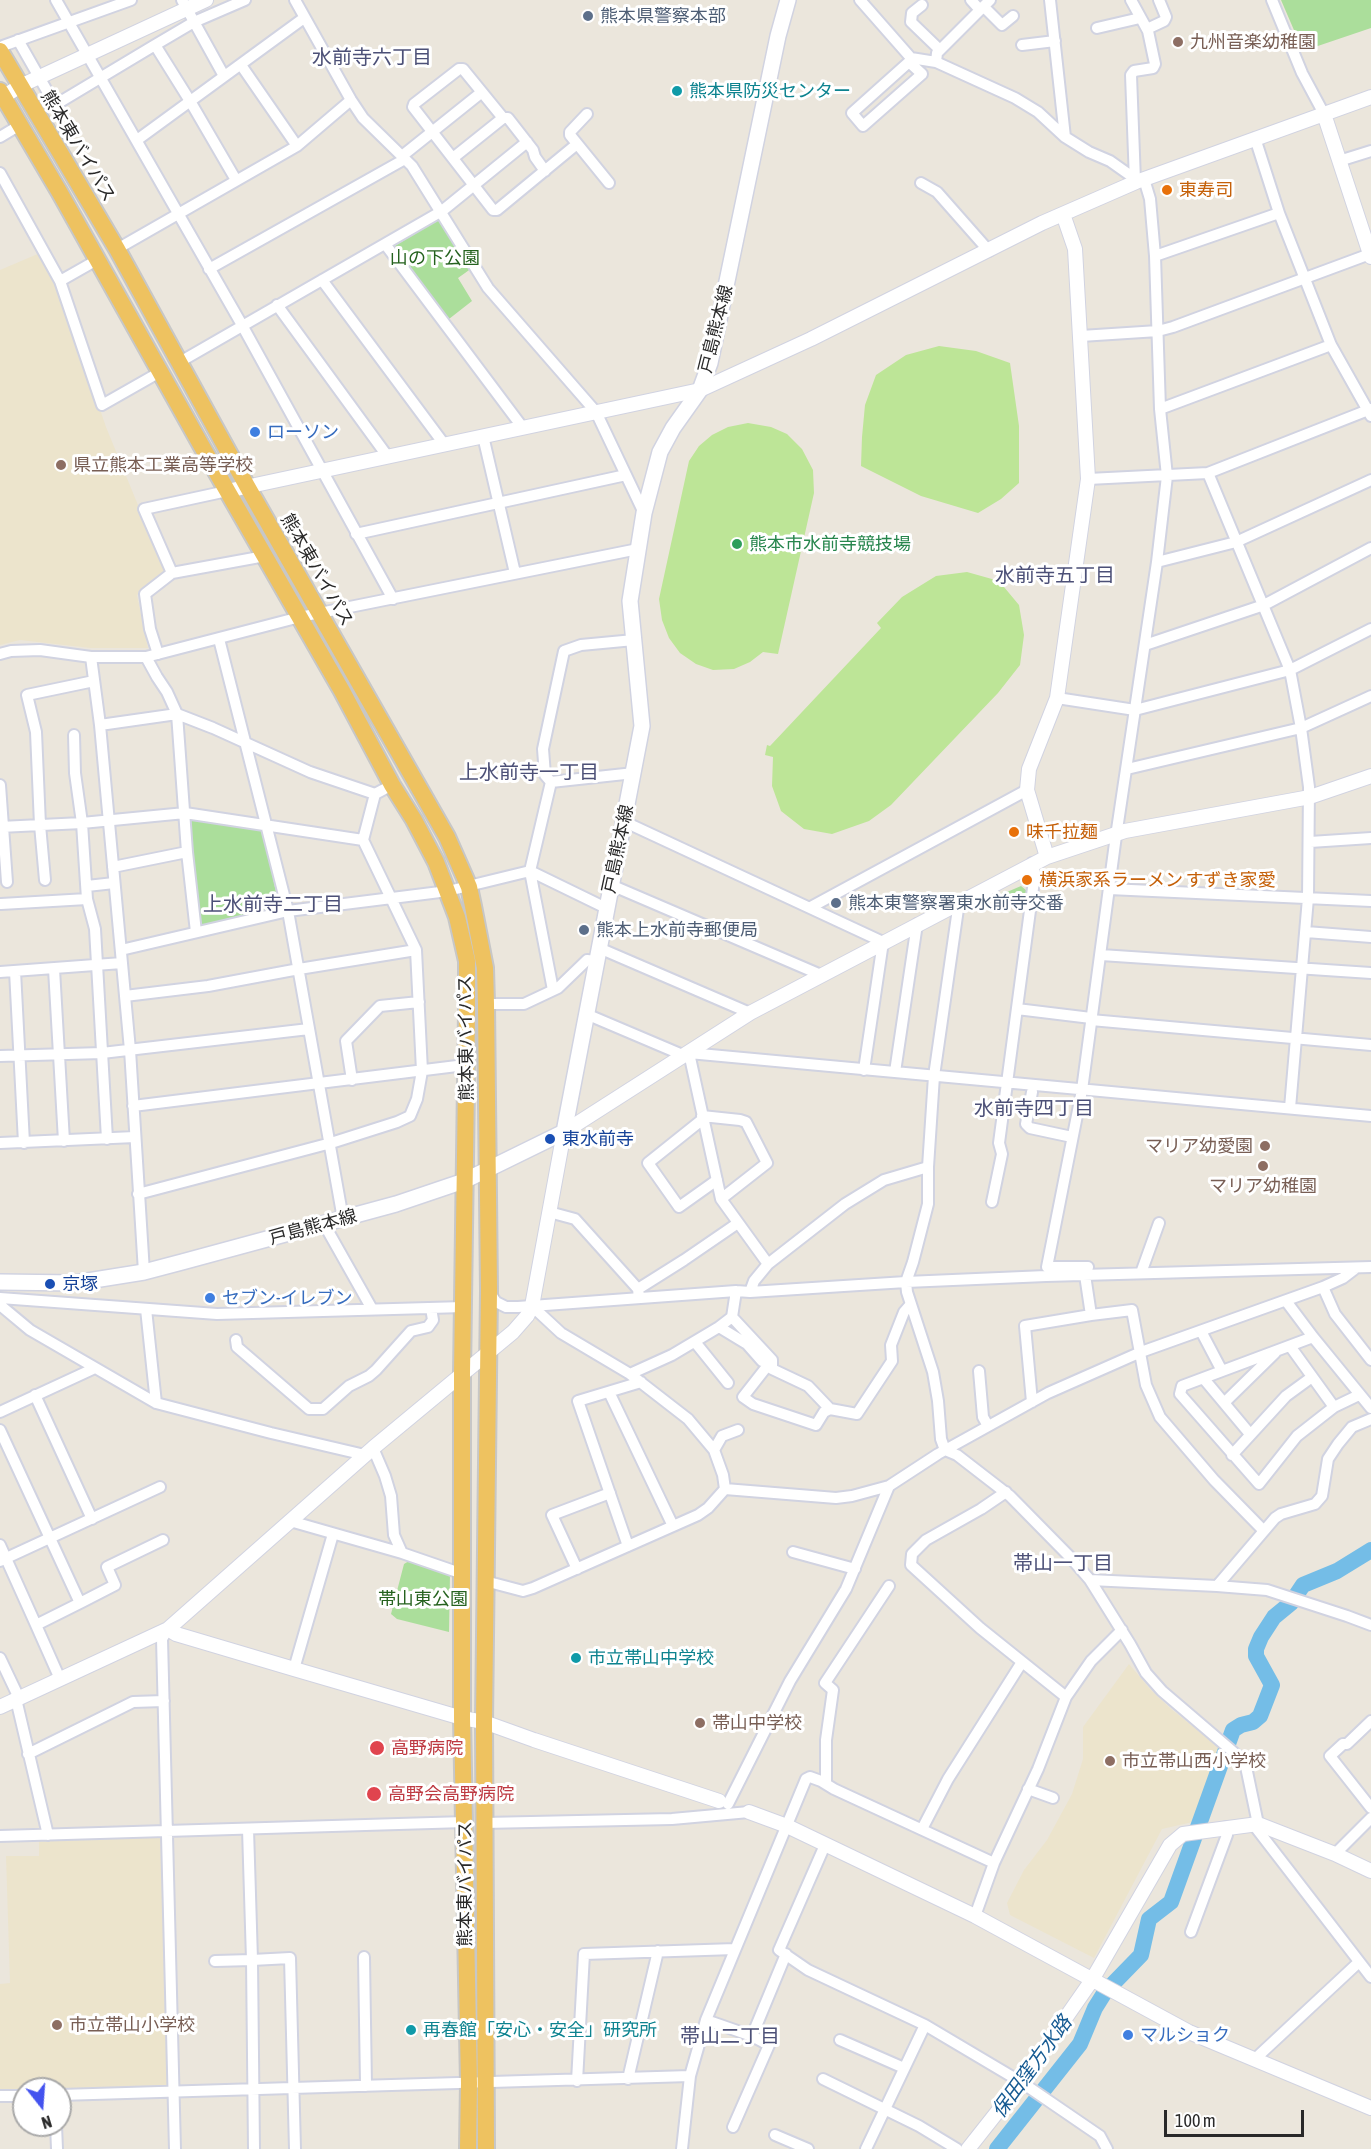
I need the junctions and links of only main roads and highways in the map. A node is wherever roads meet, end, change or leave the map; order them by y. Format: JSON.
{"nodes":[{"id":1,"x":788,"y":0,"type":"edge"},
{"id":2,"x":0,"y":51,"type":"edge"},
{"id":3,"x":2,"y":94,"type":"edge"},
{"id":4,"x":487,"y":1170,"type":"junction"},
{"id":5,"x":464,"y":1181,"type":"junction"},
{"id":6,"x":0,"y":1282,"type":"edge"},
{"id":7,"x":477,"y":2083,"type":"junction"},
{"id":8,"x":468,"y":2149,"type":"edge"},
{"id":9,"x":486,"y":2149,"type":"edge"}],
"edges":[{"from":1,"to":4,"type":"main road","name":"戸島熊本線"},
{"from":2,"to":4,"type":"highway","name":"熊本東バイパス"},
{"from":3,"to":5,"type":"highway","name":"熊本東バイパス"},
{"from":4,"to":5,"type":"main road","name":"戸島熊本線"},
{"from":4,"to":7,"type":"highway","name":"熊本東バイパス"},
{"from":5,"to":6,"type":"main road","name":"戸島熊本線"},
{"from":5,"to":7,"type":"highway","name":"熊本東バイパス"},
{"from":7,"to":8,"type":"highway","name":"熊本東バイパス"},
{"from":7,"to":9,"type":"highway","name":"熊本東バイパス"}]}
